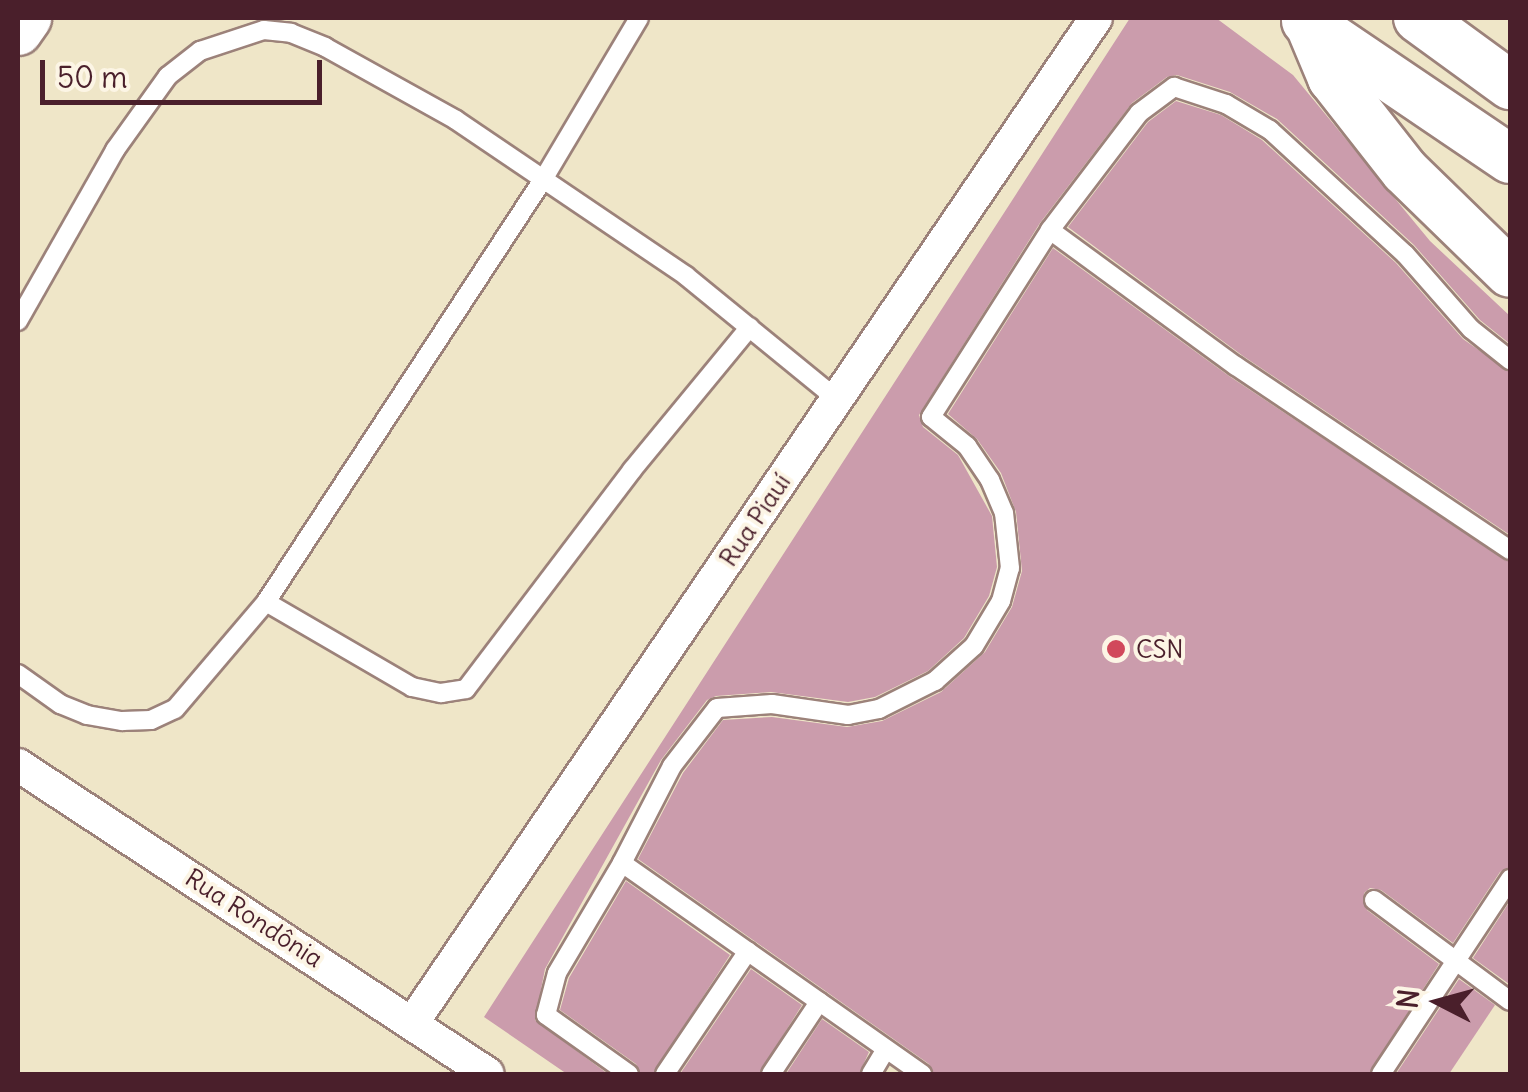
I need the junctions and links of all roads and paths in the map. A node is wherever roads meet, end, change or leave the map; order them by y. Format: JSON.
{"nodes":[{"id":1,"x":26,"y":18,"type":"edge"},
{"id":2,"x":639,"y":18,"type":"edge"},
{"id":3,"x":1096,"y":18,"type":"edge"},
{"id":4,"x":1418,"y":18,"type":"edge"},
{"id":5,"x":1305,"y":20,"type":"edge"},
{"id":6,"x":18,"y":31,"type":"edge"},
{"id":7,"x":1510,"y":84,"type":"edge"},
{"id":8,"x":1495,"y":148,"type":"edge"},
{"id":9,"x":544,"y":178,"type":"junction"},
{"id":10,"x":1050,"y":230,"type":"junction"},
{"id":11,"x":1510,"y":273,"type":"edge"},
{"id":12,"x":18,"y":321,"type":"edge"},
{"id":13,"x":750,"y":327,"type":"junction"},
{"id":14,"x":1510,"y":360,"type":"edge"},
{"id":15,"x":837,"y":399,"type":"junction"},
{"id":16,"x":1510,"y":550,"type":"edge"},
{"id":17,"x":266,"y":602,"type":"junction"},
{"id":18,"x":18,"y":674,"type":"edge"},
{"id":19,"x":18,"y":764,"type":"edge"},
{"id":20,"x":622,"y":863,"type":"junction"},
{"id":21,"x":1510,"y":879,"type":"edge"},
{"id":22,"x":1374,"y":900,"type":"dead end"},
{"id":23,"x":748,"y":951,"type":"junction"},
{"id":24,"x":1453,"y":962,"type":"junction"},
{"id":25,"x":1510,"y":1001,"type":"edge"},
{"id":26,"x":819,"y":1002,"type":"junction"},
{"id":27,"x":413,"y":1022,"type":"junction"},
{"id":28,"x":886,"y":1049,"type":"junction"},
{"id":29,"x":488,"y":1074,"type":"edge"},
{"id":30,"x":629,"y":1074,"type":"edge"},
{"id":31,"x":665,"y":1074,"type":"edge"},
{"id":32,"x":771,"y":1074,"type":"edge"},
{"id":33,"x":871,"y":1074,"type":"edge"},
{"id":34,"x":922,"y":1074,"type":"edge"},
{"id":35,"x":1381,"y":1074,"type":"edge"}],
"edges":[{"from":1,"to":6,"type":"main road"},
{"from":2,"to":9,"type":"lane"},
{"from":3,"to":15,"type":"street","name":"Rua Piauí"},
{"from":4,"to":7,"type":"main road"},
{"from":5,"to":8,"type":"main road"},
{"from":5,"to":11,"type":"main road"},
{"from":9,"to":12,"type":"lane"},
{"from":9,"to":13,"type":"lane"},
{"from":9,"to":17,"type":"lane"},
{"from":10,"to":14,"type":"lane"},
{"from":10,"to":16,"type":"lane"},
{"from":10,"to":20,"type":"lane"},
{"from":13,"to":15,"type":"lane"},
{"from":13,"to":17,"type":"lane"},
{"from":15,"to":27,"type":"street","name":"Rua Piauí"},
{"from":17,"to":18,"type":"lane"},
{"from":19,"to":27,"type":"street","name":"Rua Rondônia"},
{"from":20,"to":23,"type":"lane"},
{"from":20,"to":30,"type":"lane"},
{"from":21,"to":24,"type":"lane"},
{"from":22,"to":24,"type":"lane"},
{"from":23,"to":26,"type":"lane"},
{"from":23,"to":31,"type":"lane"},
{"from":24,"to":25,"type":"lane"},
{"from":24,"to":35,"type":"lane"},
{"from":26,"to":28,"type":"lane"},
{"from":26,"to":32,"type":"lane"},
{"from":27,"to":29,"type":"street","name":"Rua Rondônia"},
{"from":28,"to":33,"type":"lane"},
{"from":28,"to":34,"type":"lane"}]}
